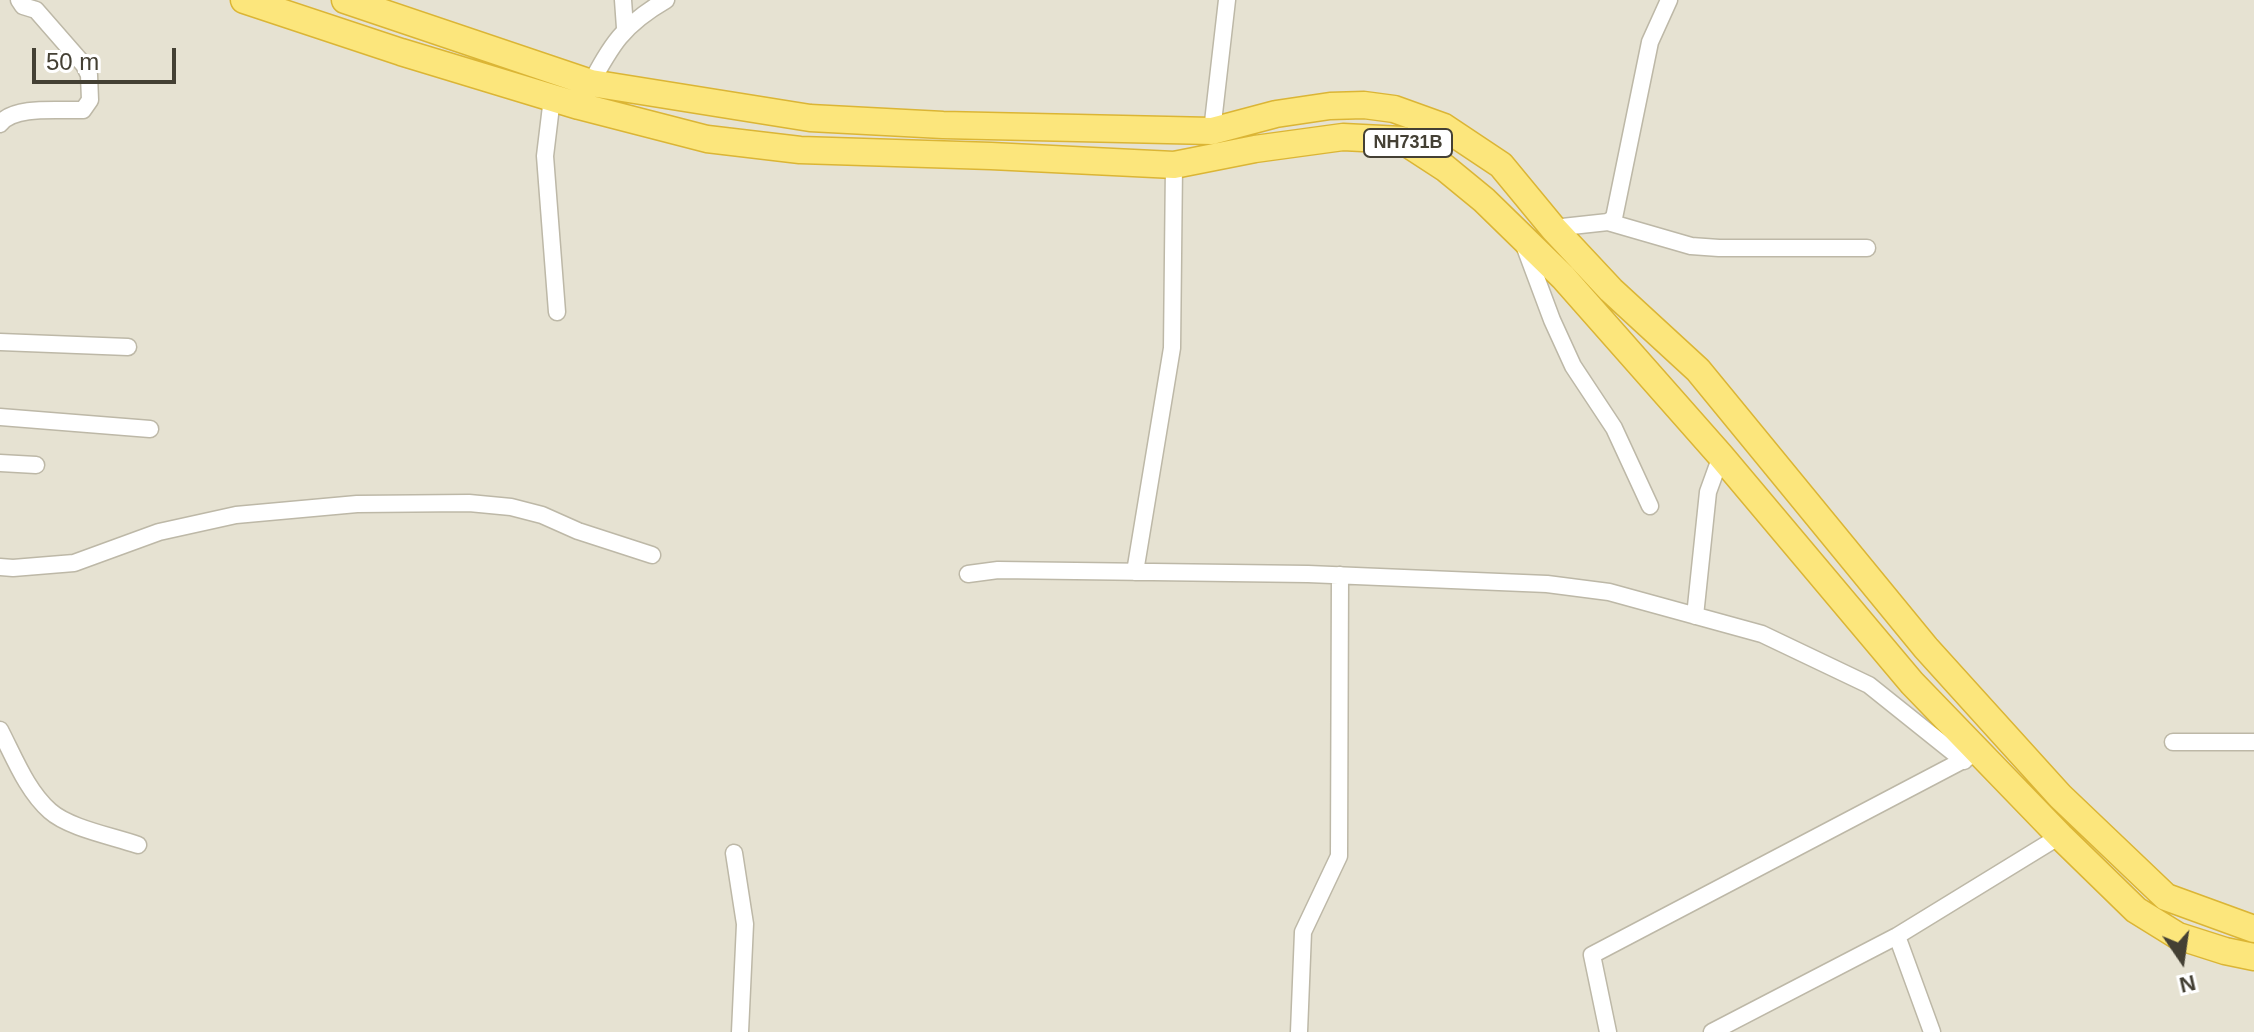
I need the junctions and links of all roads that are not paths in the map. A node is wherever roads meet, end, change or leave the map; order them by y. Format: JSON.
{"nodes":[{"id":1,"x":19,"y":0,"type":"edge"},
{"id":2,"x":244,"y":0,"type":"edge"},
{"id":3,"x":345,"y":0,"type":"edge"},
{"id":4,"x":623,"y":0,"type":"edge"},
{"id":5,"x":666,"y":0,"type":"edge"},
{"id":6,"x":1227,"y":0,"type":"edge"},
{"id":7,"x":1669,"y":0,"type":"edge"},
{"id":8,"x":625,"y":28,"type":"junction"},
{"id":9,"x":585,"y":94,"type":"junction"},
{"id":10,"x":552,"y":98,"type":"junction"},
{"id":11,"x":0,"y":124,"type":"edge"},
{"id":12,"x":1212,"y":131,"type":"junction"},
{"id":13,"x":1174,"y":165,"type":"junction"},
{"id":14,"x":1608,"y":222,"type":"junction"},
{"id":15,"x":1553,"y":228,"type":"junction"},
{"id":16,"x":1518,"y":232,"type":"junction"},
{"id":17,"x":1867,"y":248,"type":"dead end"},
{"id":18,"x":557,"y":312,"type":"dead end"},
{"id":19,"x":0,"y":342,"type":"edge"},
{"id":20,"x":128,"y":347,"type":"dead end"},
{"id":21,"x":0,"y":417,"type":"edge"},
{"id":22,"x":150,"y":429,"type":"dead end"},
{"id":23,"x":1721,"y":456,"type":"junction"},
{"id":24,"x":0,"y":463,"type":"edge"},
{"id":25,"x":36,"y":465,"type":"dead end"},
{"id":26,"x":1650,"y":506,"type":"dead end"},
{"id":27,"x":652,"y":555,"type":"dead end"},
{"id":28,"x":0,"y":567,"type":"edge"},
{"id":29,"x":1135,"y":572,"type":"junction"},
{"id":30,"x":968,"y":574,"type":"dead end"},
{"id":31,"x":1340,"y":575,"type":"junction"},
{"id":32,"x":1695,"y":616,"type":"junction"},
{"id":33,"x":0,"y":730,"type":"edge"},
{"id":34,"x":2173,"y":742,"type":"dead end"},
{"id":35,"x":2254,"y":742,"type":"edge"},
{"id":36,"x":1972,"y":755,"type":"junction"},
{"id":37,"x":2060,"y":836,"type":"junction"},
{"id":38,"x":138,"y":845,"type":"dead end"},
{"id":39,"x":734,"y":853,"type":"dead end"},
{"id":40,"x":2254,"y":929,"type":"edge"},
{"id":41,"x":1897,"y":936,"type":"junction"},
{"id":42,"x":2254,"y":957,"type":"edge"},
{"id":43,"x":740,"y":1032,"type":"edge"},
{"id":44,"x":1299,"y":1032,"type":"edge"},
{"id":45,"x":1608,"y":1032,"type":"edge"},
{"id":46,"x":1712,"y":1032,"type":"edge"},
{"id":47,"x":1932,"y":1032,"type":"edge"}],
"edges":[{"from":1,"to":11,"type":"street"},
{"from":2,"to":10,"type":"highway","number":"NH731B"},
{"from":3,"to":9,"type":"highway"},
{"from":4,"to":8,"type":"street"},
{"from":5,"to":8,"type":"street"},
{"from":6,"to":12,"type":"street"},
{"from":7,"to":14,"type":"street"},
{"from":8,"to":9,"type":"street"},
{"from":9,"to":10,"type":"highway","number":"NH731B"},
{"from":9,"to":12,"type":"highway"},
{"from":9,"to":13,"type":"highway","number":"NH731B"},
{"from":10,"to":18,"type":"street"},
{"from":12,"to":15,"type":"highway"},
{"from":13,"to":16,"type":"highway","number":"NH731B"},
{"from":13,"to":29,"type":"street"},
{"from":14,"to":15,"type":"street"},
{"from":14,"to":17,"type":"street"},
{"from":15,"to":40,"type":"highway"},
{"from":16,"to":23,"type":"highway","number":"NH731B"},
{"from":16,"to":26,"type":"street"},
{"from":19,"to":20,"type":"street"},
{"from":21,"to":22,"type":"street"},
{"from":23,"to":32,"type":"street"},
{"from":23,"to":36,"type":"highway","number":"NH731B"},
{"from":24,"to":25,"type":"street"},
{"from":27,"to":28,"type":"street"},
{"from":29,"to":30,"type":"street"},
{"from":29,"to":31,"type":"street"},
{"from":31,"to":32,"type":"street"},
{"from":31,"to":44,"type":"street"},
{"from":32,"to":36,"type":"street"},
{"from":33,"to":38,"type":"street"},
{"from":34,"to":35,"type":"street"},
{"from":36,"to":37,"type":"highway","number":"NH731B"},
{"from":36,"to":45,"type":"street"},
{"from":37,"to":41,"type":"street"},
{"from":37,"to":42,"type":"highway","number":"NH731B"},
{"from":39,"to":43,"type":"street"},
{"from":41,"to":46,"type":"street"},
{"from":41,"to":47,"type":"street"}]}
